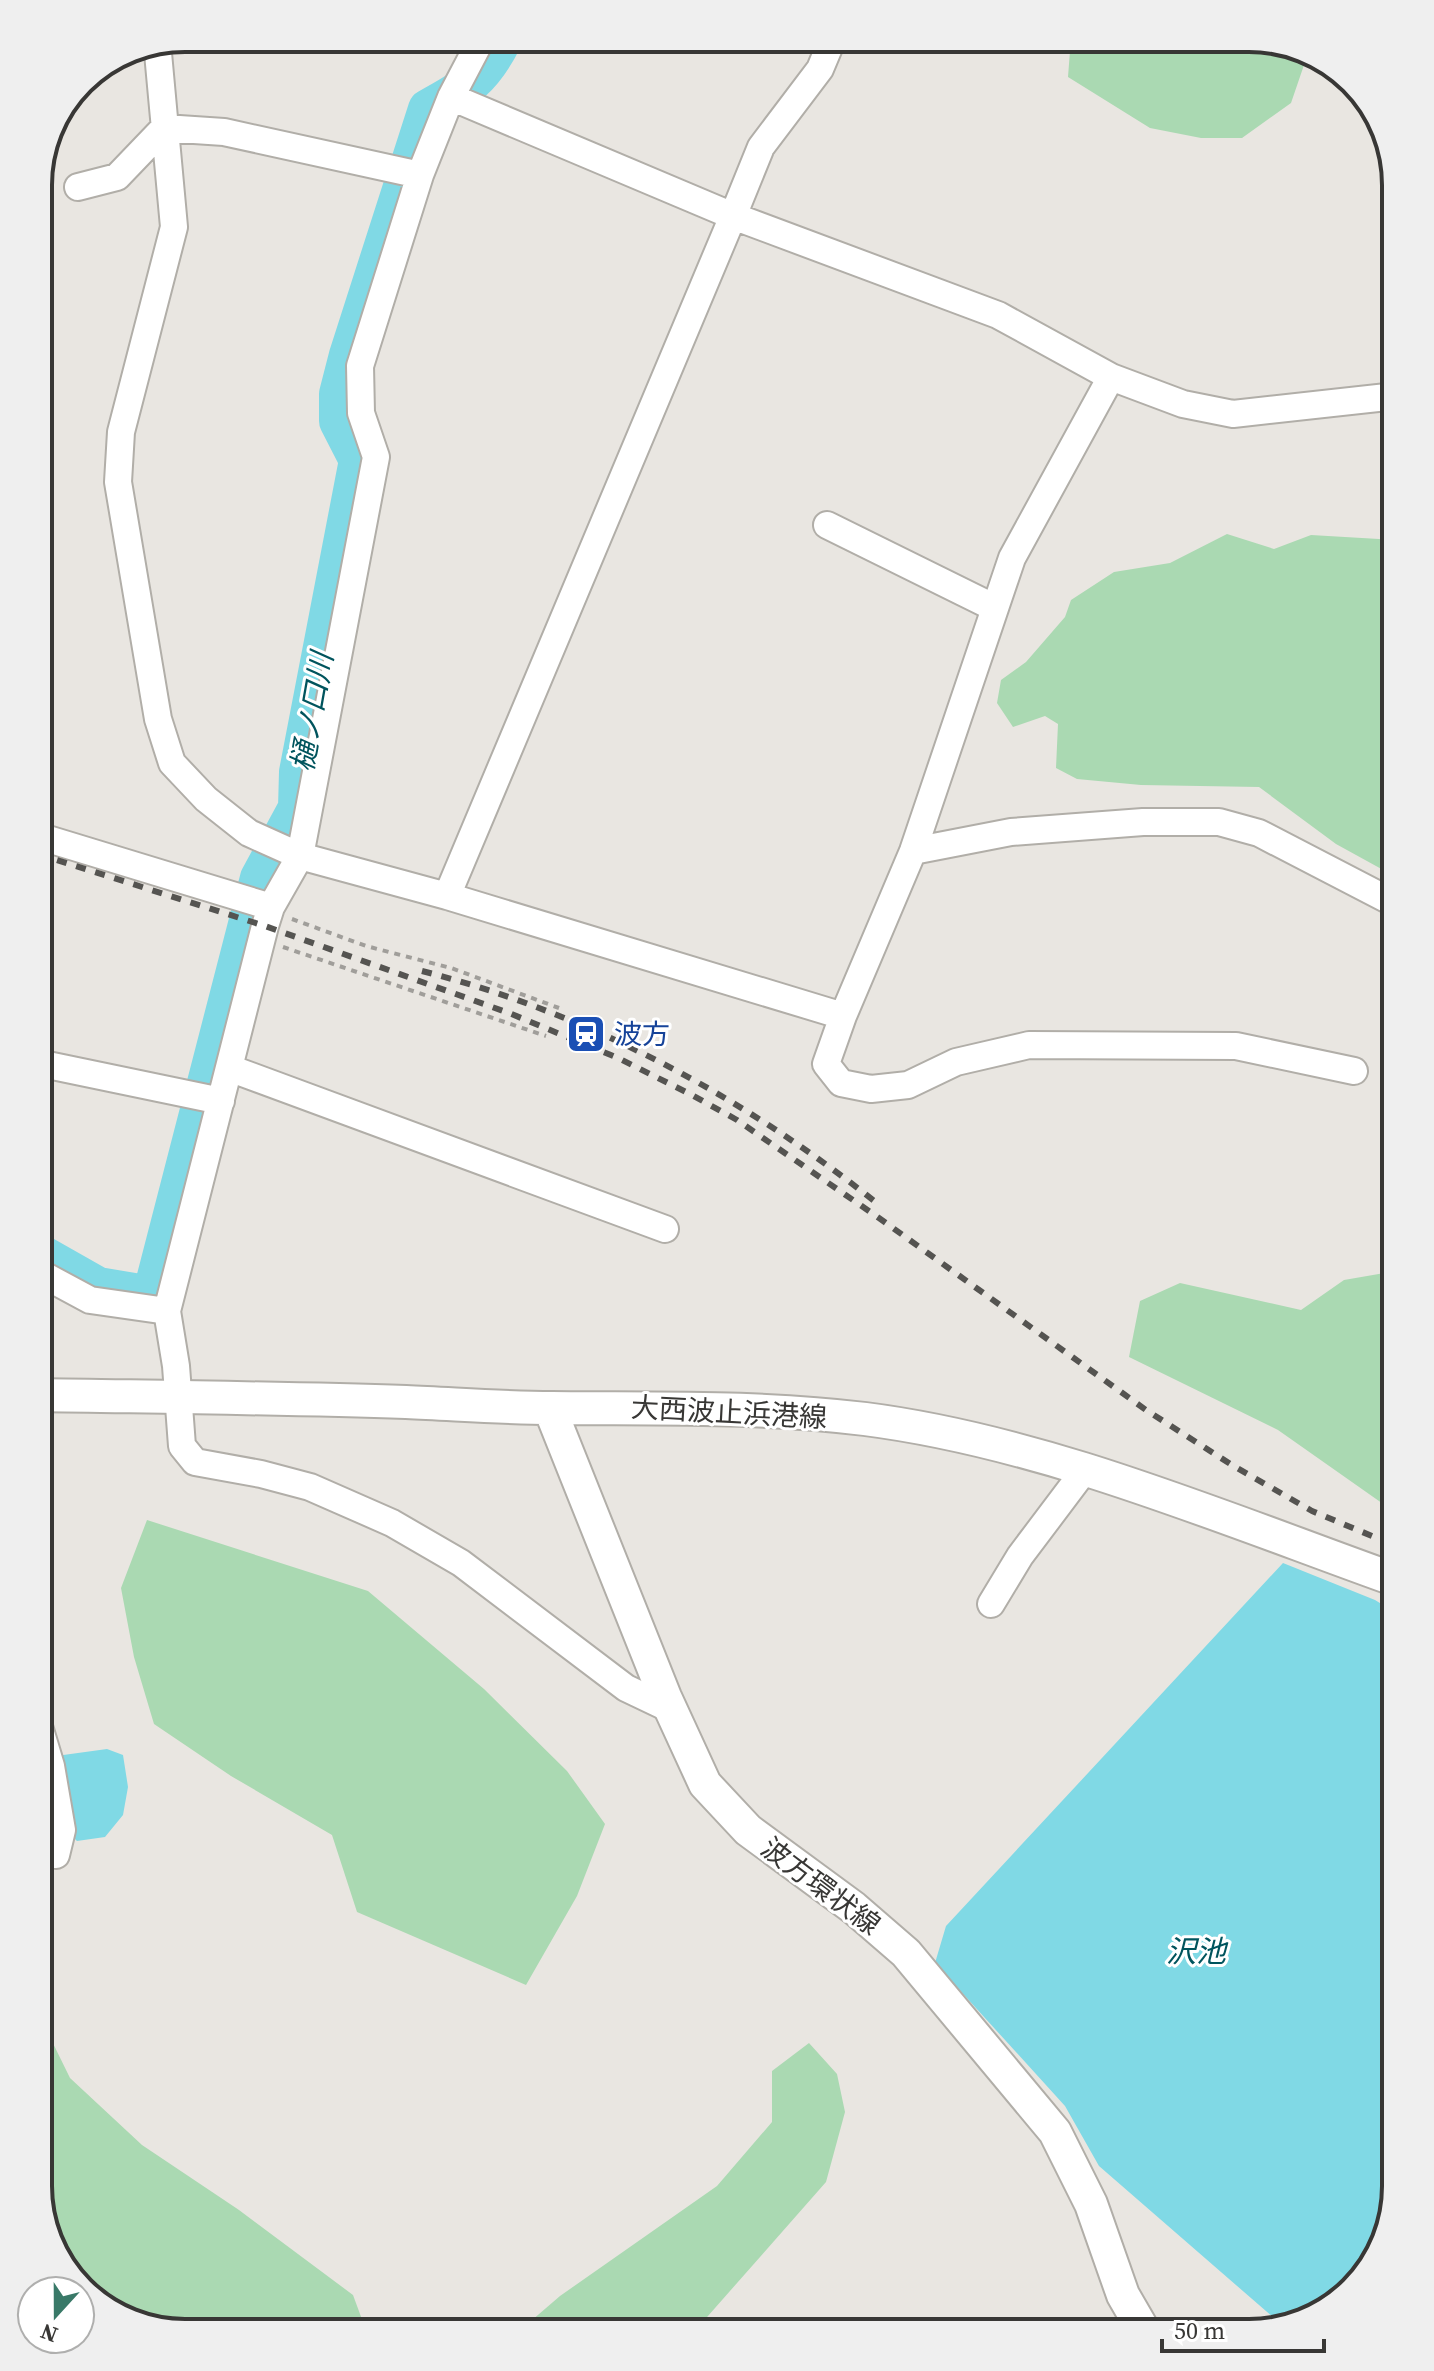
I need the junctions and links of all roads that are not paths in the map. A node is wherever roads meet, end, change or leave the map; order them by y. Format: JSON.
{"nodes":[{"id":1,"x":475,"y":52,"type":"edge"},
{"id":2,"x":827,"y":52,"type":"edge"},
{"id":3,"x":158,"y":55,"type":"edge"},
{"id":4,"x":451,"y":97,"type":"junction"},
{"id":5,"x":164,"y":128,"type":"junction"},
{"id":6,"x":420,"y":175,"type":"junction"},
{"id":7,"x":78,"y":187,"type":"dead end"},
{"id":8,"x":733,"y":216,"type":"junction"},
{"id":9,"x":1111,"y":377,"type":"junction"},
{"id":10,"x":1382,"y":398,"type":"edge"},
{"id":11,"x":827,"y":525,"type":"dead end"},
{"id":12,"x":995,"y":608,"type":"junction"},
{"id":13,"x":52,"y":840,"type":"edge"},
{"id":14,"x":913,"y":851,"type":"junction"},
{"id":15,"x":300,"y":856,"type":"junction"},
{"id":16,"x":447,"y":896,"type":"junction"},
{"id":17,"x":1382,"y":897,"type":"edge"},
{"id":18,"x":271,"y":907,"type":"junction"},
{"id":19,"x":843,"y":1016,"type":"junction"},
{"id":20,"x":52,"y":1066,"type":"edge"},
{"id":21,"x":229,"y":1068,"type":"junction"},
{"id":22,"x":1354,"y":1071,"type":"dead end"},
{"id":23,"x":221,"y":1101,"type":"junction"},
{"id":24,"x":665,"y":1229,"type":"dead end"},
{"id":25,"x":52,"y":1280,"type":"edge"},
{"id":26,"x":167,"y":1311,"type":"junction"},
{"id":27,"x":52,"y":1395,"type":"edge"},
{"id":28,"x":179,"y":1397,"type":"junction"},
{"id":29,"x":550,"y":1409,"type":"junction"},
{"id":30,"x":1084,"y":1471,"type":"junction"},
{"id":31,"x":1382,"y":1575,"type":"edge"},
{"id":32,"x":991,"y":1604,"type":"dead end"},
{"id":33,"x":670,"y":1709,"type":"junction"},
{"id":34,"x":52,"y":1772,"type":"edge"},
{"id":35,"x":56,"y":1855,"type":"dead end"},
{"id":36,"x":1137,"y":2319,"type":"edge"}],
"edges":[{"from":1,"to":4,"type":"street"},
{"from":2,"to":8,"type":"street"},
{"from":3,"to":5,"type":"street"},
{"from":4,"to":6,"type":"street"},
{"from":4,"to":8,"type":"street"},
{"from":5,"to":6,"type":"street"},
{"from":5,"to":7,"type":"street"},
{"from":5,"to":15,"type":"street"},
{"from":6,"to":15,"type":"street"},
{"from":8,"to":9,"type":"street"},
{"from":8,"to":16,"type":"street"},
{"from":9,"to":10,"type":"street"},
{"from":9,"to":12,"type":"street"},
{"from":11,"to":12,"type":"street"},
{"from":12,"to":14,"type":"street"},
{"from":13,"to":18,"type":"street"},
{"from":14,"to":17,"type":"street"},
{"from":14,"to":19,"type":"street"},
{"from":15,"to":16,"type":"street"},
{"from":15,"to":18,"type":"street"},
{"from":16,"to":19,"type":"street"},
{"from":18,"to":21,"type":"street"},
{"from":19,"to":22,"type":"street"},
{"from":20,"to":23,"type":"street"},
{"from":21,"to":23,"type":"street"},
{"from":21,"to":24,"type":"street"},
{"from":23,"to":26,"type":"street"},
{"from":25,"to":26,"type":"street"},
{"from":26,"to":28,"type":"street"},
{"from":27,"to":28,"type":"main road","name":"大西波止浜港線"},
{"from":28,"to":29,"type":"main road","name":"大西波止浜港線"},
{"from":28,"to":33,"type":"street"},
{"from":29,"to":30,"type":"main road","name":"大西波止浜港線"},
{"from":29,"to":33,"type":"main road","name":"波方環状線"},
{"from":30,"to":31,"type":"main road","name":"大西波止浜港線"},
{"from":30,"to":32,"type":"street"},
{"from":33,"to":36,"type":"main road","name":"波方環状線"},
{"from":34,"to":35,"type":"street"}]}
